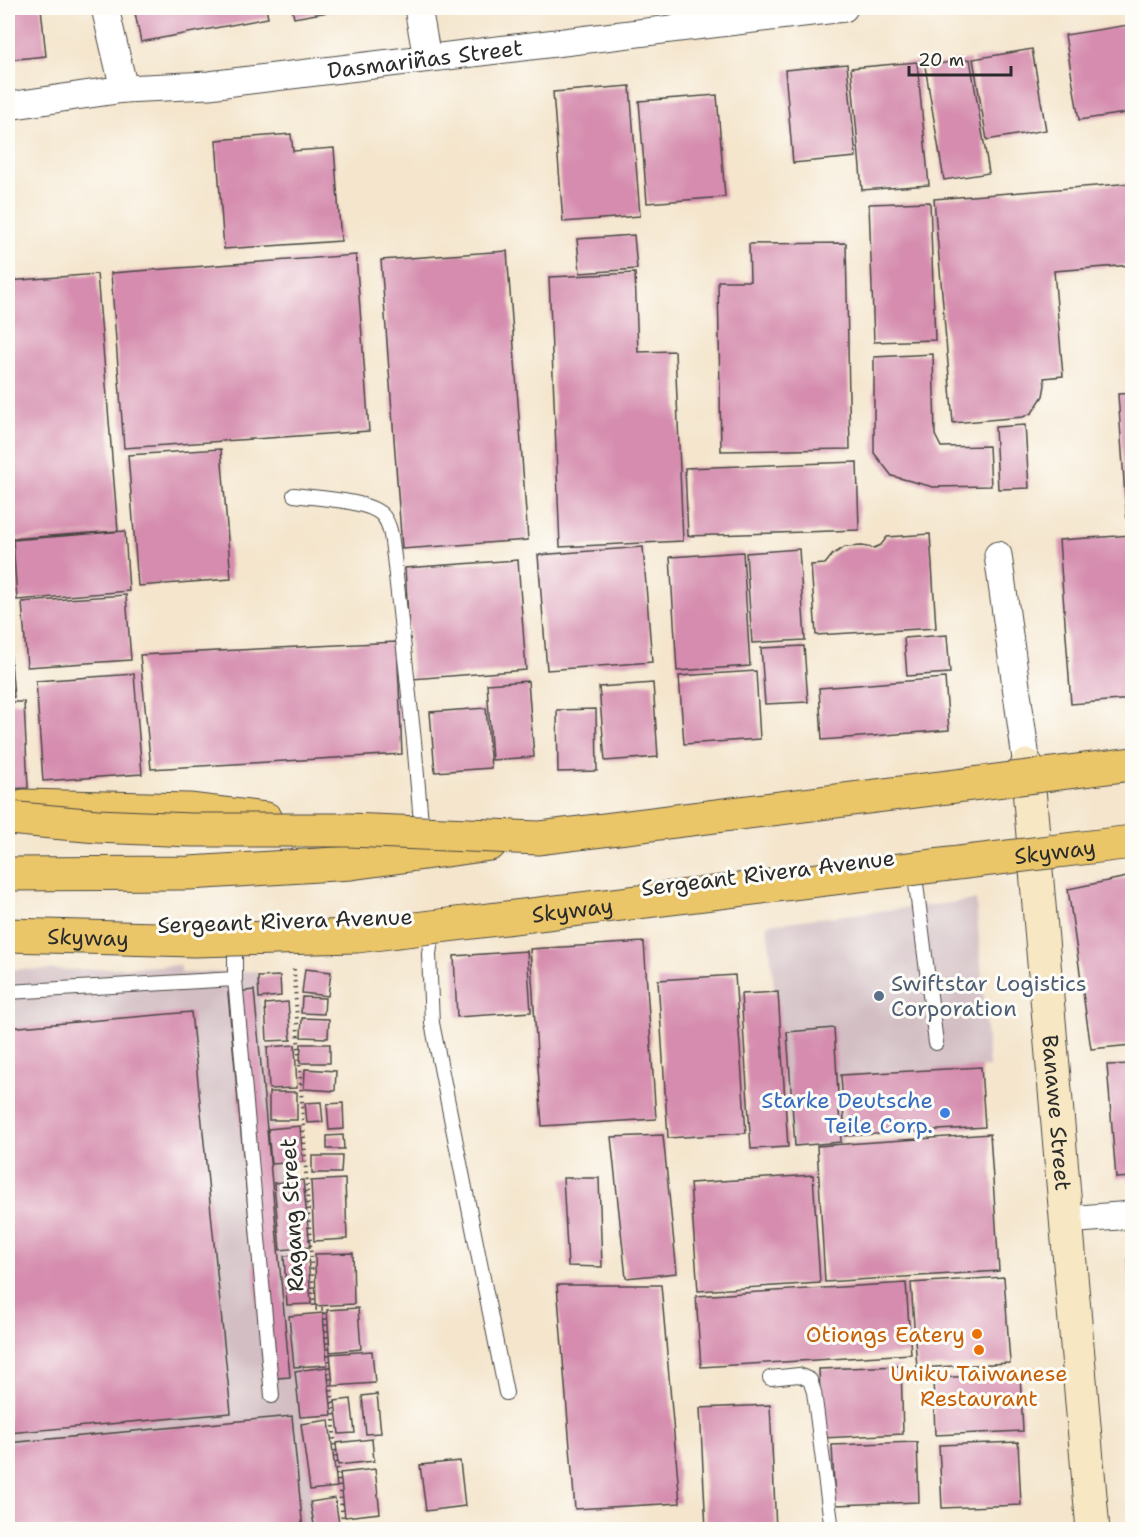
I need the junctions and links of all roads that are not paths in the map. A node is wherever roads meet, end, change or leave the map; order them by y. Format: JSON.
{"nodes":[{"id":1,"x":105,"y":8,"type":"edge"},
{"id":2,"x":418,"y":8,"type":"edge"},
{"id":3,"x":844,"y":8,"type":"edge"},
{"id":4,"x":753,"y":13,"type":"edge"},
{"id":5,"x":427,"y":58,"type":"junction"},
{"id":6,"x":124,"y":89,"type":"junction"},
{"id":7,"x":8,"y":106,"type":"edge"},
{"id":8,"x":294,"y":495,"type":"dead end"},
{"id":9,"x":998,"y":555,"type":"dead end"},
{"id":10,"x":1132,"y":753,"type":"edge"},
{"id":11,"x":1132,"y":765,"type":"edge"},
{"id":12,"x":1027,"y":766,"type":"junction"},
{"id":13,"x":8,"y":805,"type":"edge"},
{"id":14,"x":8,"y":818,"type":"edge"},
{"id":15,"x":1132,"y":826,"type":"edge"},
{"id":16,"x":436,"y":838,"type":"junction"},
{"id":17,"x":539,"y":838,"type":"junction"},
{"id":18,"x":1034,"y":838,"type":"junction"},
{"id":19,"x":1132,"y":842,"type":"edge"},
{"id":20,"x":912,"y":854,"type":"junction"},
{"id":21,"x":8,"y":861,"type":"edge"},
{"id":22,"x":8,"y":874,"type":"edge"},
{"id":23,"x":435,"y":915,"type":"junction"},
{"id":24,"x":8,"y":923,"type":"edge"},
{"id":25,"x":235,"y":925,"type":"junction"},
{"id":26,"x":8,"y":935,"type":"edge"},
{"id":27,"x":235,"y":979,"type":"junction"},
{"id":28,"x":8,"y":992,"type":"edge"},
{"id":29,"x":936,"y":1043,"type":"dead end"},
{"id":30,"x":1132,"y":1215,"type":"edge"},
{"id":31,"x":1066,"y":1220,"type":"junction"},
{"id":32,"x":770,"y":1378,"type":"dead end"},
{"id":33,"x":506,"y":1393,"type":"dead end"},
{"id":34,"x":272,"y":1396,"type":"dead end"},
{"id":35,"x":832,"y":1530,"type":"edge"},
{"id":36,"x":1093,"y":1530,"type":"edge"}],
"edges":[{"from":1,"to":6,"type":"street"},
{"from":2,"to":5,"type":"street"},
{"from":3,"to":4,"type":"street","name":"Dasmariñas Street"},
{"from":4,"to":5,"type":"street","name":"Dasmariñas Street"},
{"from":5,"to":6,"type":"street","name":"Dasmariñas Street"},
{"from":6,"to":7,"type":"street","name":"Dasmariñas Street"},
{"from":8,"to":16,"type":"lane"},
{"from":9,"to":12,"type":"street","name":"Banawe Street"},
{"from":10,"to":12,"type":"main road"},
{"from":11,"to":17,"type":"main road","bridge":true},
{"from":12,"to":16,"type":"main road"},
{"from":12,"to":18,"type":"main road","name":"Banawe Street"},
{"from":13,"to":16,"type":"main road"},
{"from":14,"to":17,"type":"main road","bridge":true},
{"from":15,"to":18,"type":"main road","name":"Sergeant Rivera Avenue"},
{"from":16,"to":21,"type":"main road"},
{"from":17,"to":22,"type":"main road","bridge":true},
{"from":18,"to":20,"type":"main road","name":"Sergeant Rivera Avenue"},
{"from":18,"to":31,"type":"main road","name":"Banawe Street"},
{"from":19,"to":26,"type":"main road","name":"Skyway","bridge":true},
{"from":20,"to":23,"type":"main road","name":"Sergeant Rivera Avenue"},
{"from":20,"to":29,"type":"lane"},
{"from":23,"to":25,"type":"main road","name":"Sergeant Rivera Avenue"},
{"from":23,"to":33,"type":"lane"},
{"from":24,"to":25,"type":"main road","name":"Sergeant Rivera Avenue"},
{"from":25,"to":27,"type":"lane"},
{"from":27,"to":28,"type":"lane"},
{"from":27,"to":34,"type":"lane"},
{"from":30,"to":31,"type":"street"},
{"from":31,"to":36,"type":"main road","name":"Banawe Street"},
{"from":32,"to":35,"type":"lane"}]}
